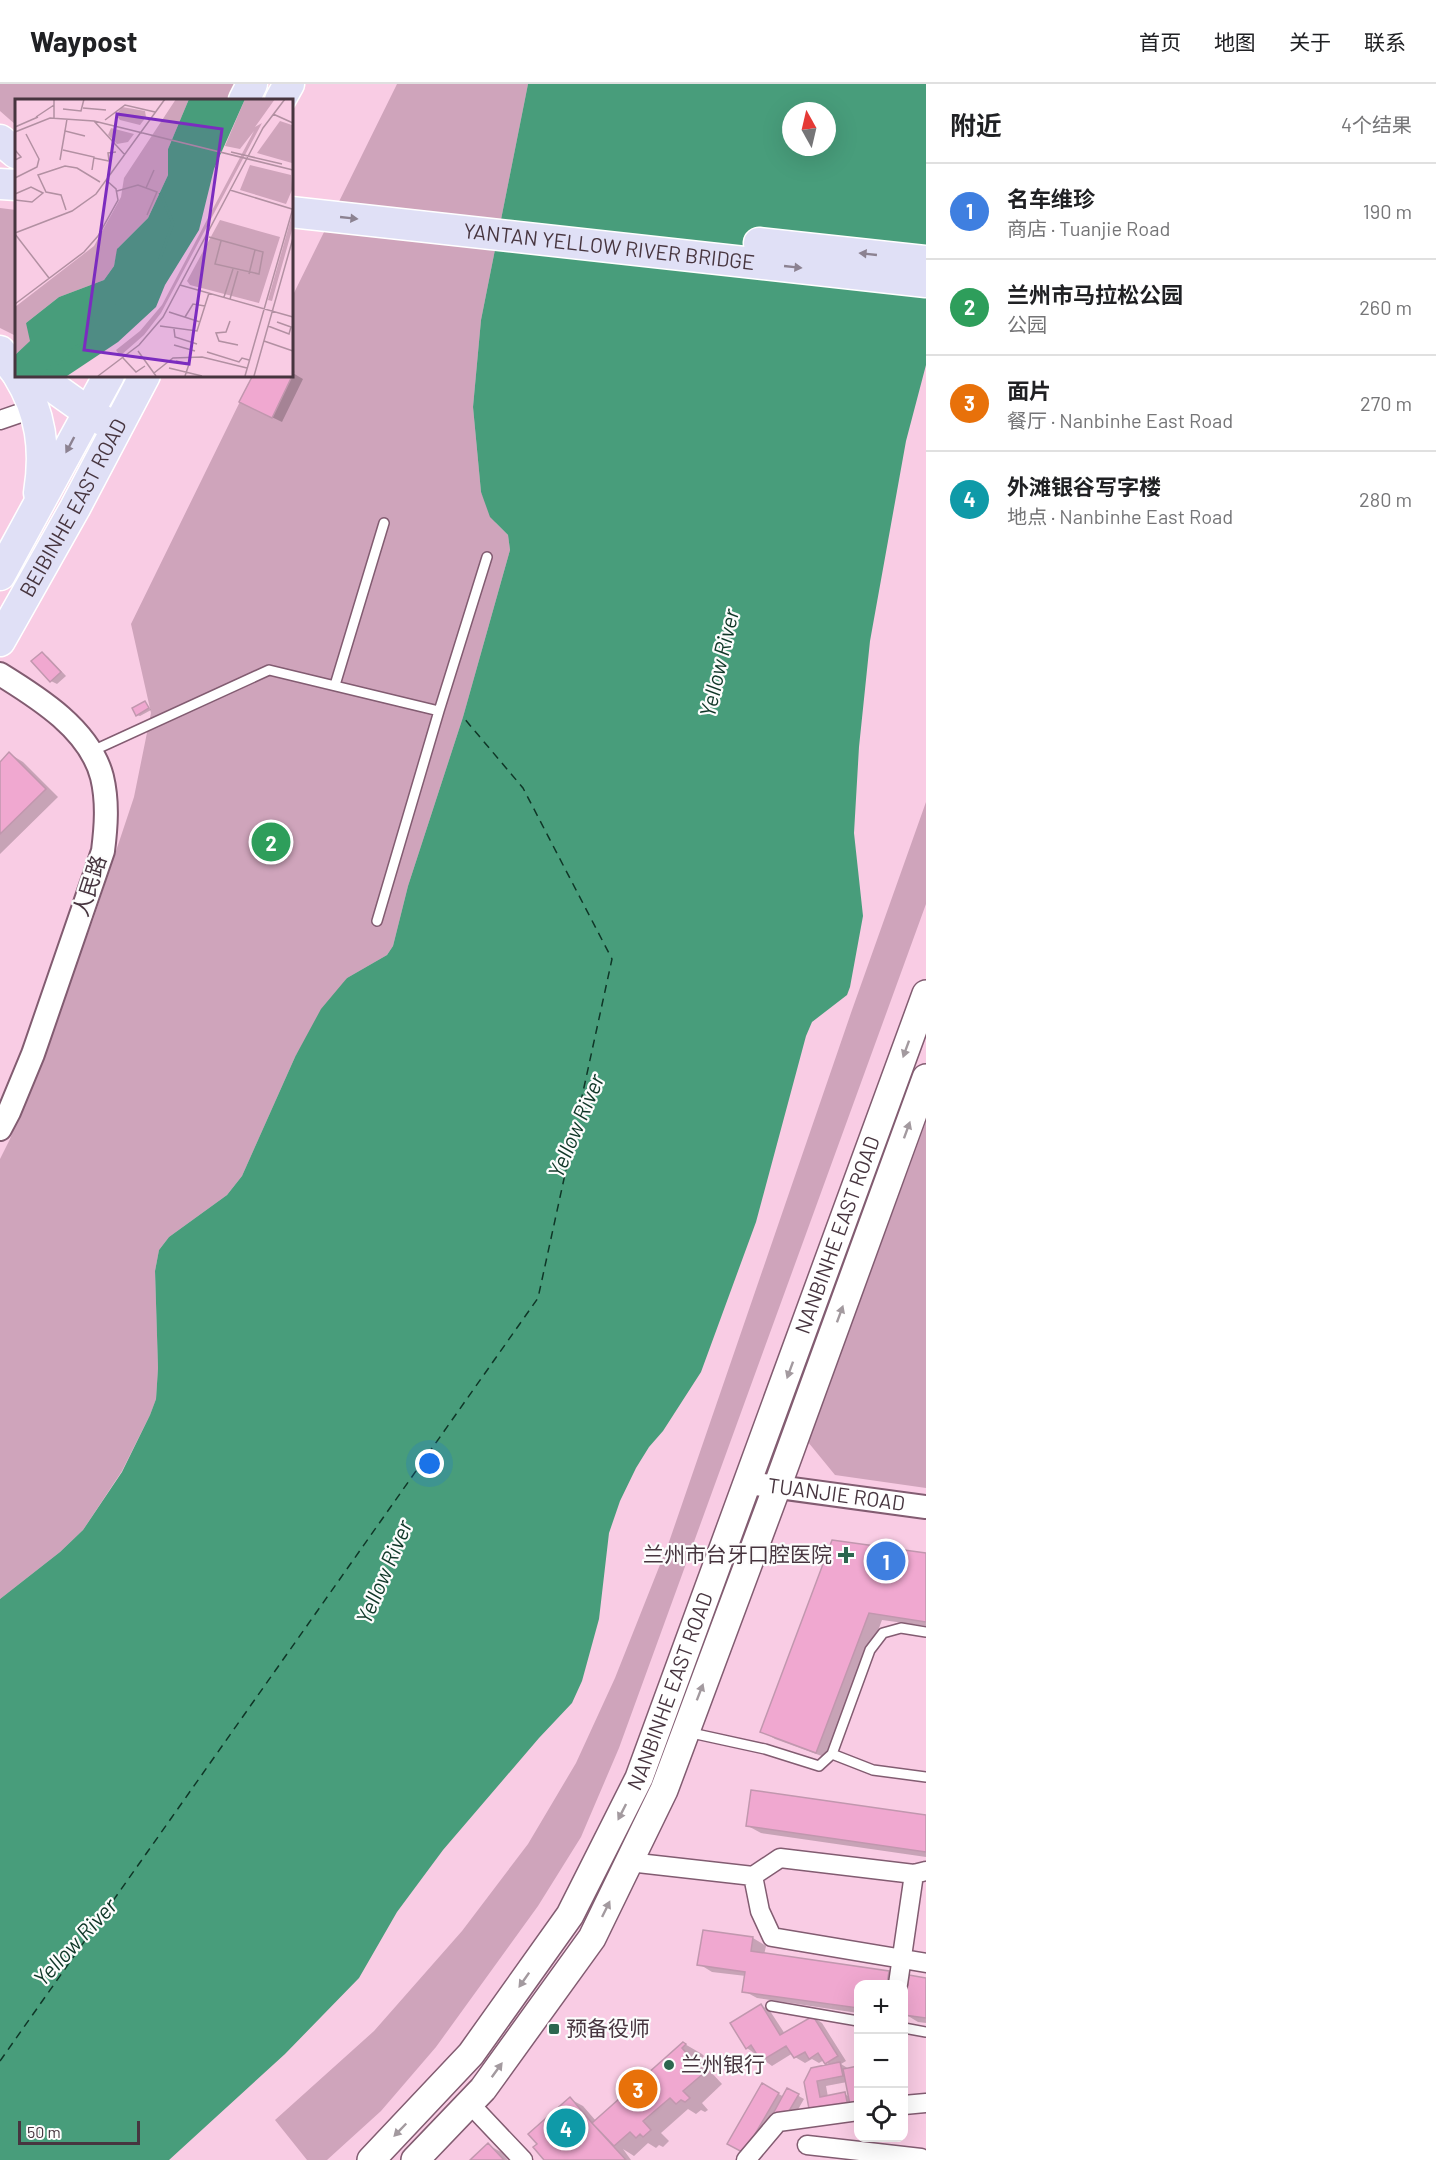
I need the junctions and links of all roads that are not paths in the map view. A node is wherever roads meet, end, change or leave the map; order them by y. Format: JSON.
{"nodes":[{"id":1,"x":289,"y":84,"type":"edge"},
{"id":2,"x":281,"y":99,"type":"edge"},
{"id":3,"x":0,"y":140,"type":"edge"},
{"id":4,"x":15,"y":152,"type":"edge"},
{"id":5,"x":0,"y":157,"type":"edge"},
{"id":6,"x":15,"y":159,"type":"edge"},
{"id":7,"x":292,"y":192,"type":"edge"},
{"id":8,"x":292,"y":212,"type":"edge"},
{"id":9,"x":926,"y":261,"type":"edge"},
{"id":10,"x":926,"y":282,"type":"edge"},
{"id":11,"x":0,"y":349,"type":"edge"},
{"id":12,"x":15,"y":353,"type":"edge"},
{"id":13,"x":15,"y":360,"type":"edge"},
{"id":14,"x":15,"y":371,"type":"edge"},
{"id":15,"x":18,"y":376,"type":"edge"},
{"id":16,"x":37,"y":376,"type":"edge"},
{"id":17,"x":108,"y":376,"type":"edge"},
{"id":18,"x":144,"y":376,"type":"edge"},
{"id":19,"x":35,"y":408,"type":"junction"},
{"id":20,"x":88,"y":412,"type":"junction"},
{"id":21,"x":0,"y":420,"type":"edge"},
{"id":22,"x":118,"y":428,"type":"junction"},
{"id":23,"x":37,"y":506,"type":"junction"},
{"id":24,"x":384,"y":523,"type":"dead end"},
{"id":25,"x":487,"y":557,"type":"dead end"},
{"id":26,"x":0,"y":575,"type":"edge"},
{"id":27,"x":0,"y":641,"type":"edge"},
{"id":28,"x":0,"y":674,"type":"edge"},
{"id":29,"x":335,"y":685,"type":"junction"},
{"id":30,"x":439,"y":711,"type":"junction"},
{"id":31,"x":90,"y":752,"type":"junction"},
{"id":32,"x":377,"y":921,"type":"dead end"},
{"id":33,"x":926,"y":994,"type":"edge"},
{"id":34,"x":926,"y":1078,"type":"edge"},
{"id":35,"x":0,"y":1129,"type":"edge"},
{"id":36,"x":749,"y":1483,"type":"junction"},
{"id":37,"x":777,"y":1487,"type":"junction"},
{"id":38,"x":926,"y":1507,"type":"edge"},
{"id":39,"x":926,"y":1632,"type":"edge"},
{"id":40,"x":686,"y":1731,"type":"junction"},
{"id":41,"x":832,"y":1754,"type":"junction"},
{"id":42,"x":926,"y":1777,"type":"edge"},
{"id":43,"x":629,"y":1862,"type":"junction"},
{"id":44,"x":920,"y":1873,"type":"edge"},
{"id":45,"x":753,"y":1876,"type":"junction"},
{"id":46,"x":902,"y":1959,"type":"junction"},
{"id":47,"x":926,"y":1963,"type":"edge"},
{"id":48,"x":899,"y":1980,"type":"edge"},
{"id":49,"x":771,"y":2007,"type":"dead end"},
{"id":50,"x":854,"y":2020,"type":"edge"},
{"id":51,"x":908,"y":2029,"type":"edge"},
{"id":52,"x":926,"y":2032,"type":"edge"},
{"id":53,"x":926,"y":2103,"type":"edge"},
{"id":54,"x":470,"y":2104,"type":"junction"},
{"id":55,"x":908,"y":2105,"type":"edge"},
{"id":56,"x":854,"y":2112,"type":"edge"},
{"id":57,"x":807,"y":2145,"type":"dead end"},
{"id":58,"x":371,"y":2160,"type":"edge"},
{"id":59,"x":415,"y":2160,"type":"edge"},
{"id":60,"x":523,"y":2160,"type":"edge"},
{"id":61,"x":746,"y":2160,"type":"edge"},
{"id":62,"x":921,"y":2160,"type":"edge"}],
"edges":[{"from":1,"to":2,"type":"main road"},
{"from":3,"to":4,"type":"main road"},
{"from":5,"to":6,"type":"main road"},
{"from":9,"to":7,"type":"main road","name":"YANTAN YELLOW RIVER BRIDGE","one_way":true},
{"from":8,"to":10,"type":"main road","name":"YANTAN YELLOW RIVER BRIDGE","one_way":true},
{"from":11,"to":12,"type":"main road"},
{"from":11,"to":13,"type":"main road"},
{"from":11,"to":14,"type":"main road"},
{"from":15,"to":19,"type":"main road"},
{"from":16,"to":20,"type":"main road"},
{"from":17,"to":20,"type":"main road","name":"BEIBINHE EAST ROAD"},
{"from":18,"to":22,"type":"main road","name":"BEIBINHE EAST ROAD"},
{"from":19,"to":21,"type":"street"},
{"from":19,"to":23,"type":"main road"},
{"from":20,"to":22,"type":"main road"},
{"from":20,"to":23,"type":"main road","name":"BEIBINHE EAST ROAD","one_way":true},
{"from":22,"to":27,"type":"main road","name":"BEIBINHE EAST ROAD"},
{"from":23,"to":26,"type":"main road","name":"BEIBINHE EAST ROAD"},
{"from":24,"to":29,"type":"lane"},
{"from":25,"to":30,"type":"lane"},
{"from":28,"to":31,"type":"street","name":"人民路"},
{"from":29,"to":30,"type":"lane"},
{"from":29,"to":31,"type":"lane"},
{"from":30,"to":32,"type":"lane"},
{"from":31,"to":35,"type":"street","name":"人民路"},
{"from":33,"to":36,"type":"main road","name":"NANBINHE EAST ROAD","one_way":true},
{"from":37,"to":34,"type":"main road","name":"NANBINHE EAST ROAD","one_way":true},
{"from":36,"to":37,"type":"street","name":"TUANJIE ROAD"},
{"from":36,"to":58,"type":"main road","name":"NANBINHE EAST ROAD","one_way":true},
{"from":37,"to":38,"type":"street","name":"TUANJIE ROAD"},
{"from":40,"to":37,"type":"main road","name":"NANBINHE EAST ROAD","one_way":true},
{"from":39,"to":41,"type":"lane"},
{"from":40,"to":41,"type":"lane"},
{"from":40,"to":43,"type":"main road","name":"NANBINHE EAST ROAD"},
{"from":41,"to":42,"type":"lane"},
{"from":43,"to":45,"type":"street"},
{"from":54,"to":43,"type":"main road","name":"NANBINHE EAST ROAD","one_way":true},
{"from":44,"to":45,"type":"street"},
{"from":44,"to":46,"type":"street"},
{"from":45,"to":46,"type":"street"},
{"from":46,"to":47,"type":"street"},
{"from":46,"to":48,"type":"street"},
{"from":49,"to":50,"type":"lane"},
{"from":51,"to":52,"type":"lane"},
{"from":53,"to":55,"type":"street"},
{"from":54,"to":59,"type":"main road","name":"NANBINHE EAST ROAD"},
{"from":54,"to":60,"type":"street"},
{"from":56,"to":61,"type":"street"},
{"from":57,"to":62,"type":"street"}]}
